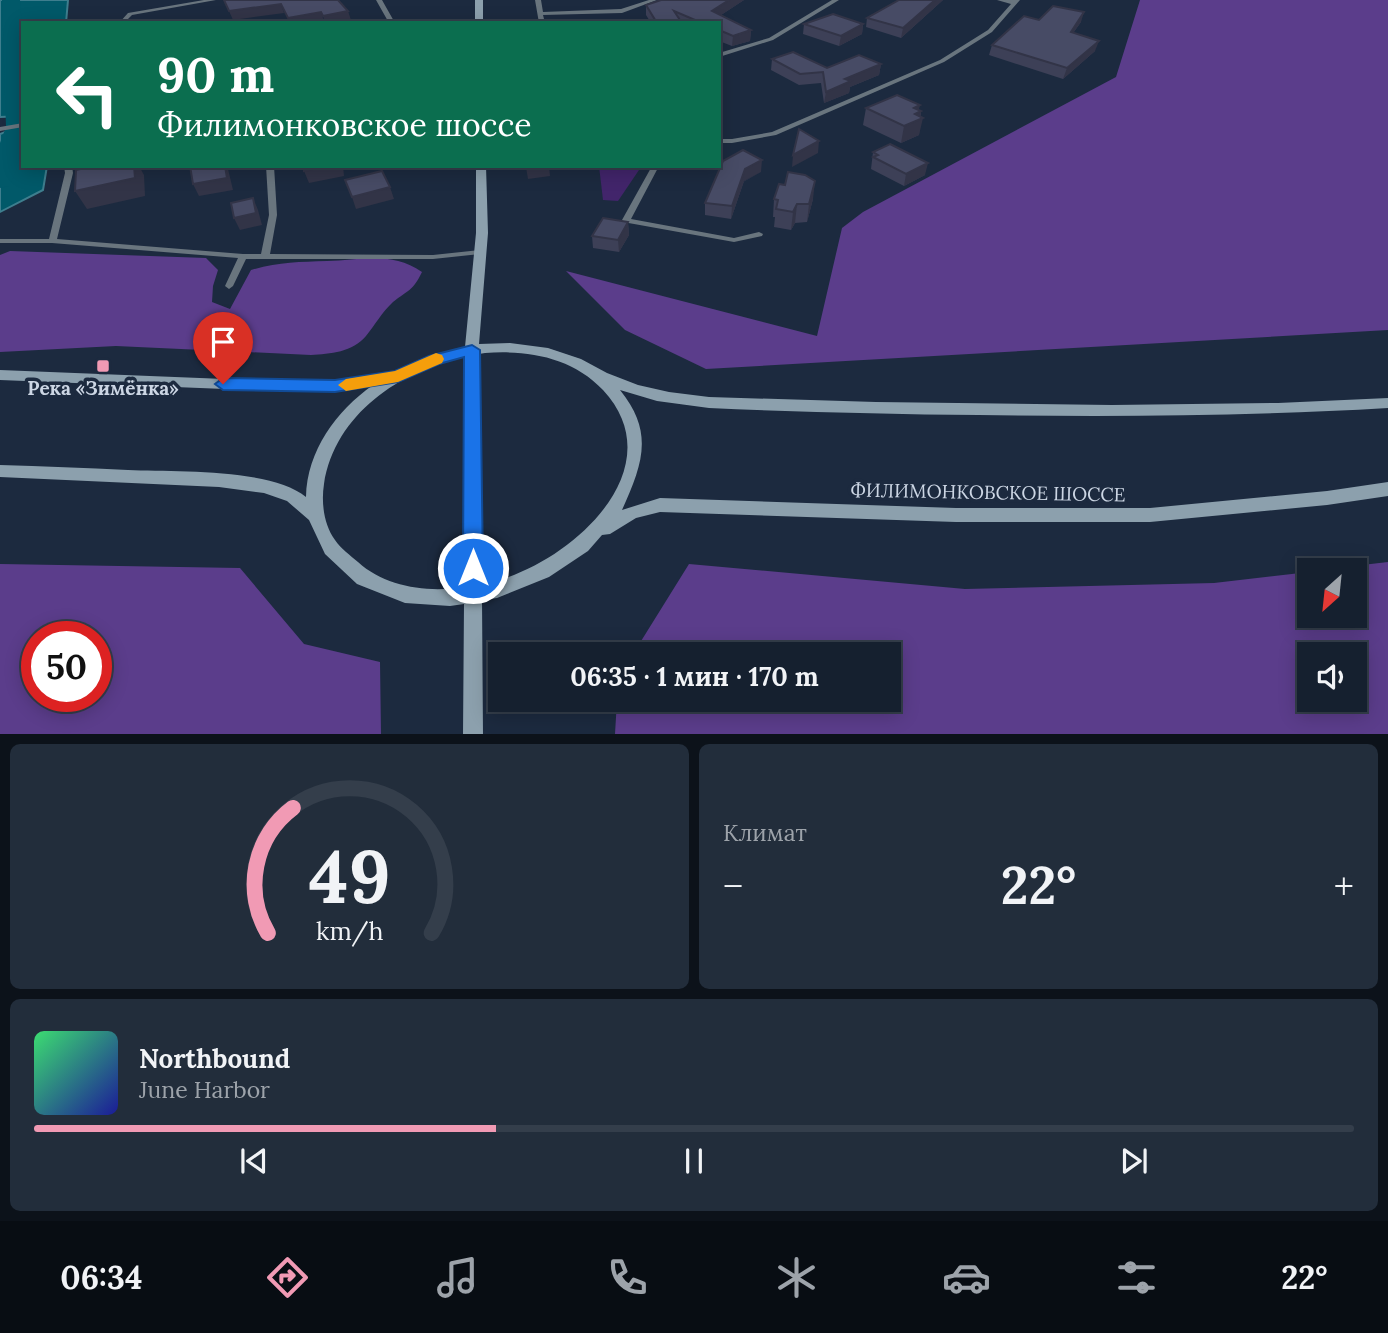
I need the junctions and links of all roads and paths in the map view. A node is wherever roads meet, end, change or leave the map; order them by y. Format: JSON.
{"nodes":[{"id":1,"x":213,"y":0,"type":"edge"},
{"id":2,"x":379,"y":0,"type":"edge"},
{"id":3,"x":480,"y":0,"type":"edge"},
{"id":4,"x":538,"y":0,"type":"edge"},
{"id":5,"x":655,"y":0,"type":"edge"},
{"id":6,"x":836,"y":0,"type":"edge"},
{"id":7,"x":1000,"y":0,"type":"edge"},
{"id":8,"x":1016,"y":1,"type":"edge"},
{"id":9,"x":540,"y":14,"type":"junction"},
{"id":10,"x":123,"y":21,"type":"edge"},
{"id":11,"x":391,"y":21,"type":"edge"},
{"id":12,"x":479,"y":21,"type":"edge"},
{"id":13,"x":542,"y":21,"type":"edge"},
{"id":14,"x":721,"y":54,"type":"edge"},
{"id":15,"x":21,"y":125,"type":"edge"},
{"id":16,"x":0,"y":128,"type":"edge"},
{"id":17,"x":721,"y":141,"type":"edge"},
{"id":18,"x":68,"y":168,"type":"edge"},
{"id":19,"x":270,"y":168,"type":"edge"},
{"id":20,"x":481,"y":168,"type":"edge"},
{"id":21,"x":655,"y":168,"type":"edge"},
{"id":22,"x":759,"y":234,"type":"dead end"},
{"id":23,"x":52,"y":241,"type":"junction"},
{"id":24,"x":0,"y":242,"type":"edge"},
{"id":25,"x":480,"y":252,"type":"junction"},
{"id":26,"x":243,"y":256,"type":"junction"},
{"id":27,"x":265,"y":256,"type":"junction"},
{"id":28,"x":229,"y":286,"type":"dead end"},
{"id":29,"x":472,"y":350,"type":"junction"},
{"id":30,"x":0,"y":375,"type":"edge"},
{"id":31,"x":398,"y":376,"type":"junction"},
{"id":32,"x":598,"y":376,"type":"junction"},
{"id":33,"x":1388,"y":403,"type":"edge"},
{"id":34,"x":0,"y":471,"type":"edge"},
{"id":35,"x":1388,"y":489,"type":"edge"},
{"id":36,"x":316,"y":516,"type":"junction"},
{"id":37,"x":594,"y":536,"type":"junction"},
{"id":38,"x":473,"y":595,"type":"junction"},
{"id":39,"x":473,"y":734,"type":"edge"}],
"edges":[{"from":1,"to":10,"type":"lane"},
{"from":2,"to":11,"type":"lane"},
{"from":3,"to":12,"type":"main road"},
{"from":4,"to":9,"type":"lane"},
{"from":5,"to":9,"type":"lane"},
{"from":6,"to":14,"type":"lane"},
{"from":7,"to":8,"type":"lane"},
{"from":8,"to":17,"type":"lane"},
{"from":9,"to":13,"type":"lane"},
{"from":15,"to":16,"type":"lane"},
{"from":18,"to":23,"type":"lane"},
{"from":19,"to":27,"type":"lane"},
{"from":20,"to":25,"type":"main road"},
{"from":21,"to":22,"type":"lane"},
{"from":23,"to":24,"type":"lane"},
{"from":23,"to":26,"type":"lane"},
{"from":25,"to":27,"type":"lane"},
{"from":25,"to":29,"type":"main road"},
{"from":26,"to":27,"type":"lane"},
{"from":26,"to":28,"type":"lane"},
{"from":29,"to":31,"type":"main road","name":"ФИЛИМОНКОВСКОЕ ШОССЕ"},
{"from":29,"to":32,"type":"main road","name":"ФИЛИМОНКОВСКОЕ ШОССЕ"},
{"from":29,"to":38,"type":"main road"},
{"from":30,"to":31,"type":"main road","name":"ФИЛИМОНКОВСКОЕ ШОССЕ"},
{"from":31,"to":36,"type":"main road","name":"ФИЛИМОНКОВСКОЕ ШОССЕ"},
{"from":32,"to":33,"type":"main road","name":"ФИЛИМОНКОВСКОЕ ШОССЕ"},
{"from":32,"to":37,"type":"main road","name":"ФИЛИМОНКОВСКОЕ ШОССЕ"},
{"from":34,"to":36,"type":"main road","name":"ФИЛИМОНКОВСКОЕ ШОССЕ"},
{"from":35,"to":37,"type":"main road","name":"ФИЛИМОНКОВСКОЕ ШОССЕ"},
{"from":36,"to":38,"type":"main road","name":"ФИЛИМОНКОВСКОЕ ШОССЕ"},
{"from":37,"to":38,"type":"main road","name":"ФИЛИМОНКОВСКОЕ ШОССЕ"},
{"from":38,"to":39,"type":"main road"}]}
